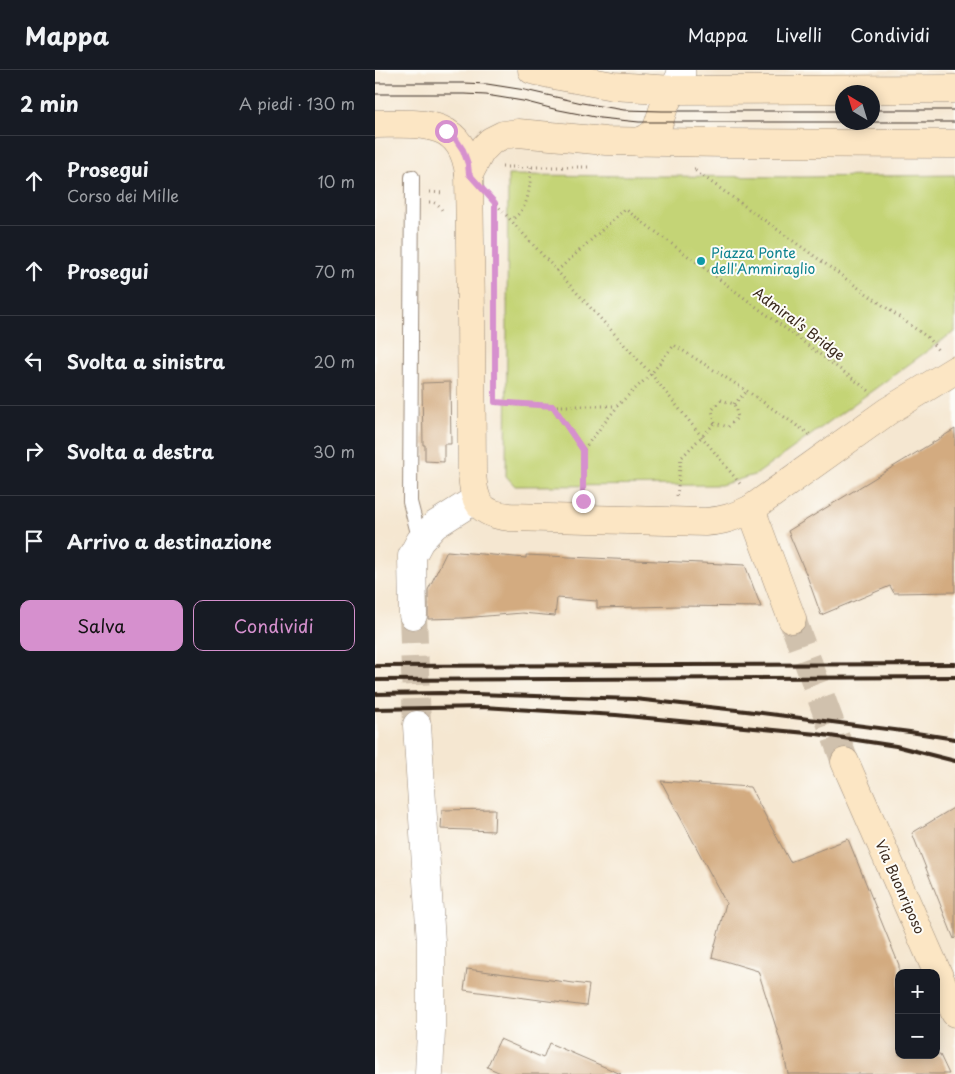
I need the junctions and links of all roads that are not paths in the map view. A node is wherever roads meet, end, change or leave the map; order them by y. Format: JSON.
{"nodes":[{"id":1,"x":531,"y":70,"type":"edge"},
{"id":2,"x":677,"y":80,"type":"edge"},
{"id":3,"x":955,"y":89,"type":"edge"},
{"id":4,"x":375,"y":124,"type":"edge"},
{"id":5,"x":639,"y":142,"type":"junction"},
{"id":6,"x":955,"y":144,"type":"edge"},
{"id":7,"x":469,"y":174,"type":"junction"},
{"id":8,"x":412,"y":177,"type":"dead end"},
{"id":9,"x":949,"y":363,"type":"edge"},
{"id":10,"x":476,"y":499,"type":"junction"},
{"id":11,"x":751,"y":509,"type":"junction"},
{"id":12,"x":420,"y":541,"type":"junction"},
{"id":13,"x":413,"y":615,"type":"tunnel mouth"},
{"id":14,"x":792,"y":619,"type":"tunnel mouth"},
{"id":15,"x":417,"y":725,"type":"tunnel mouth"},
{"id":16,"x":845,"y":762,"type":"tunnel mouth"},
{"id":17,"x":954,"y":1006,"type":"edge"},
{"id":18,"x":429,"y":1074,"type":"edge"}],
"edges":[{"from":1,"to":2,"type":"street"},
{"from":2,"to":3,"type":"street"},
{"from":2,"to":5,"type":"street"},
{"from":4,"to":7,"type":"street"},
{"from":5,"to":6,"type":"street"},
{"from":5,"to":7,"type":"street"},
{"from":7,"to":10,"type":"street"},
{"from":8,"to":12,"type":"lane"},
{"from":9,"to":11,"type":"street"},
{"from":10,"to":11,"type":"street"},
{"from":10,"to":12,"type":"street"},
{"from":11,"to":14,"type":"street"},
{"from":12,"to":13,"type":"street"},
{"from":15,"to":18,"type":"street"},
{"from":16,"to":17,"type":"street","name":"Via Buonriposo"}]}
